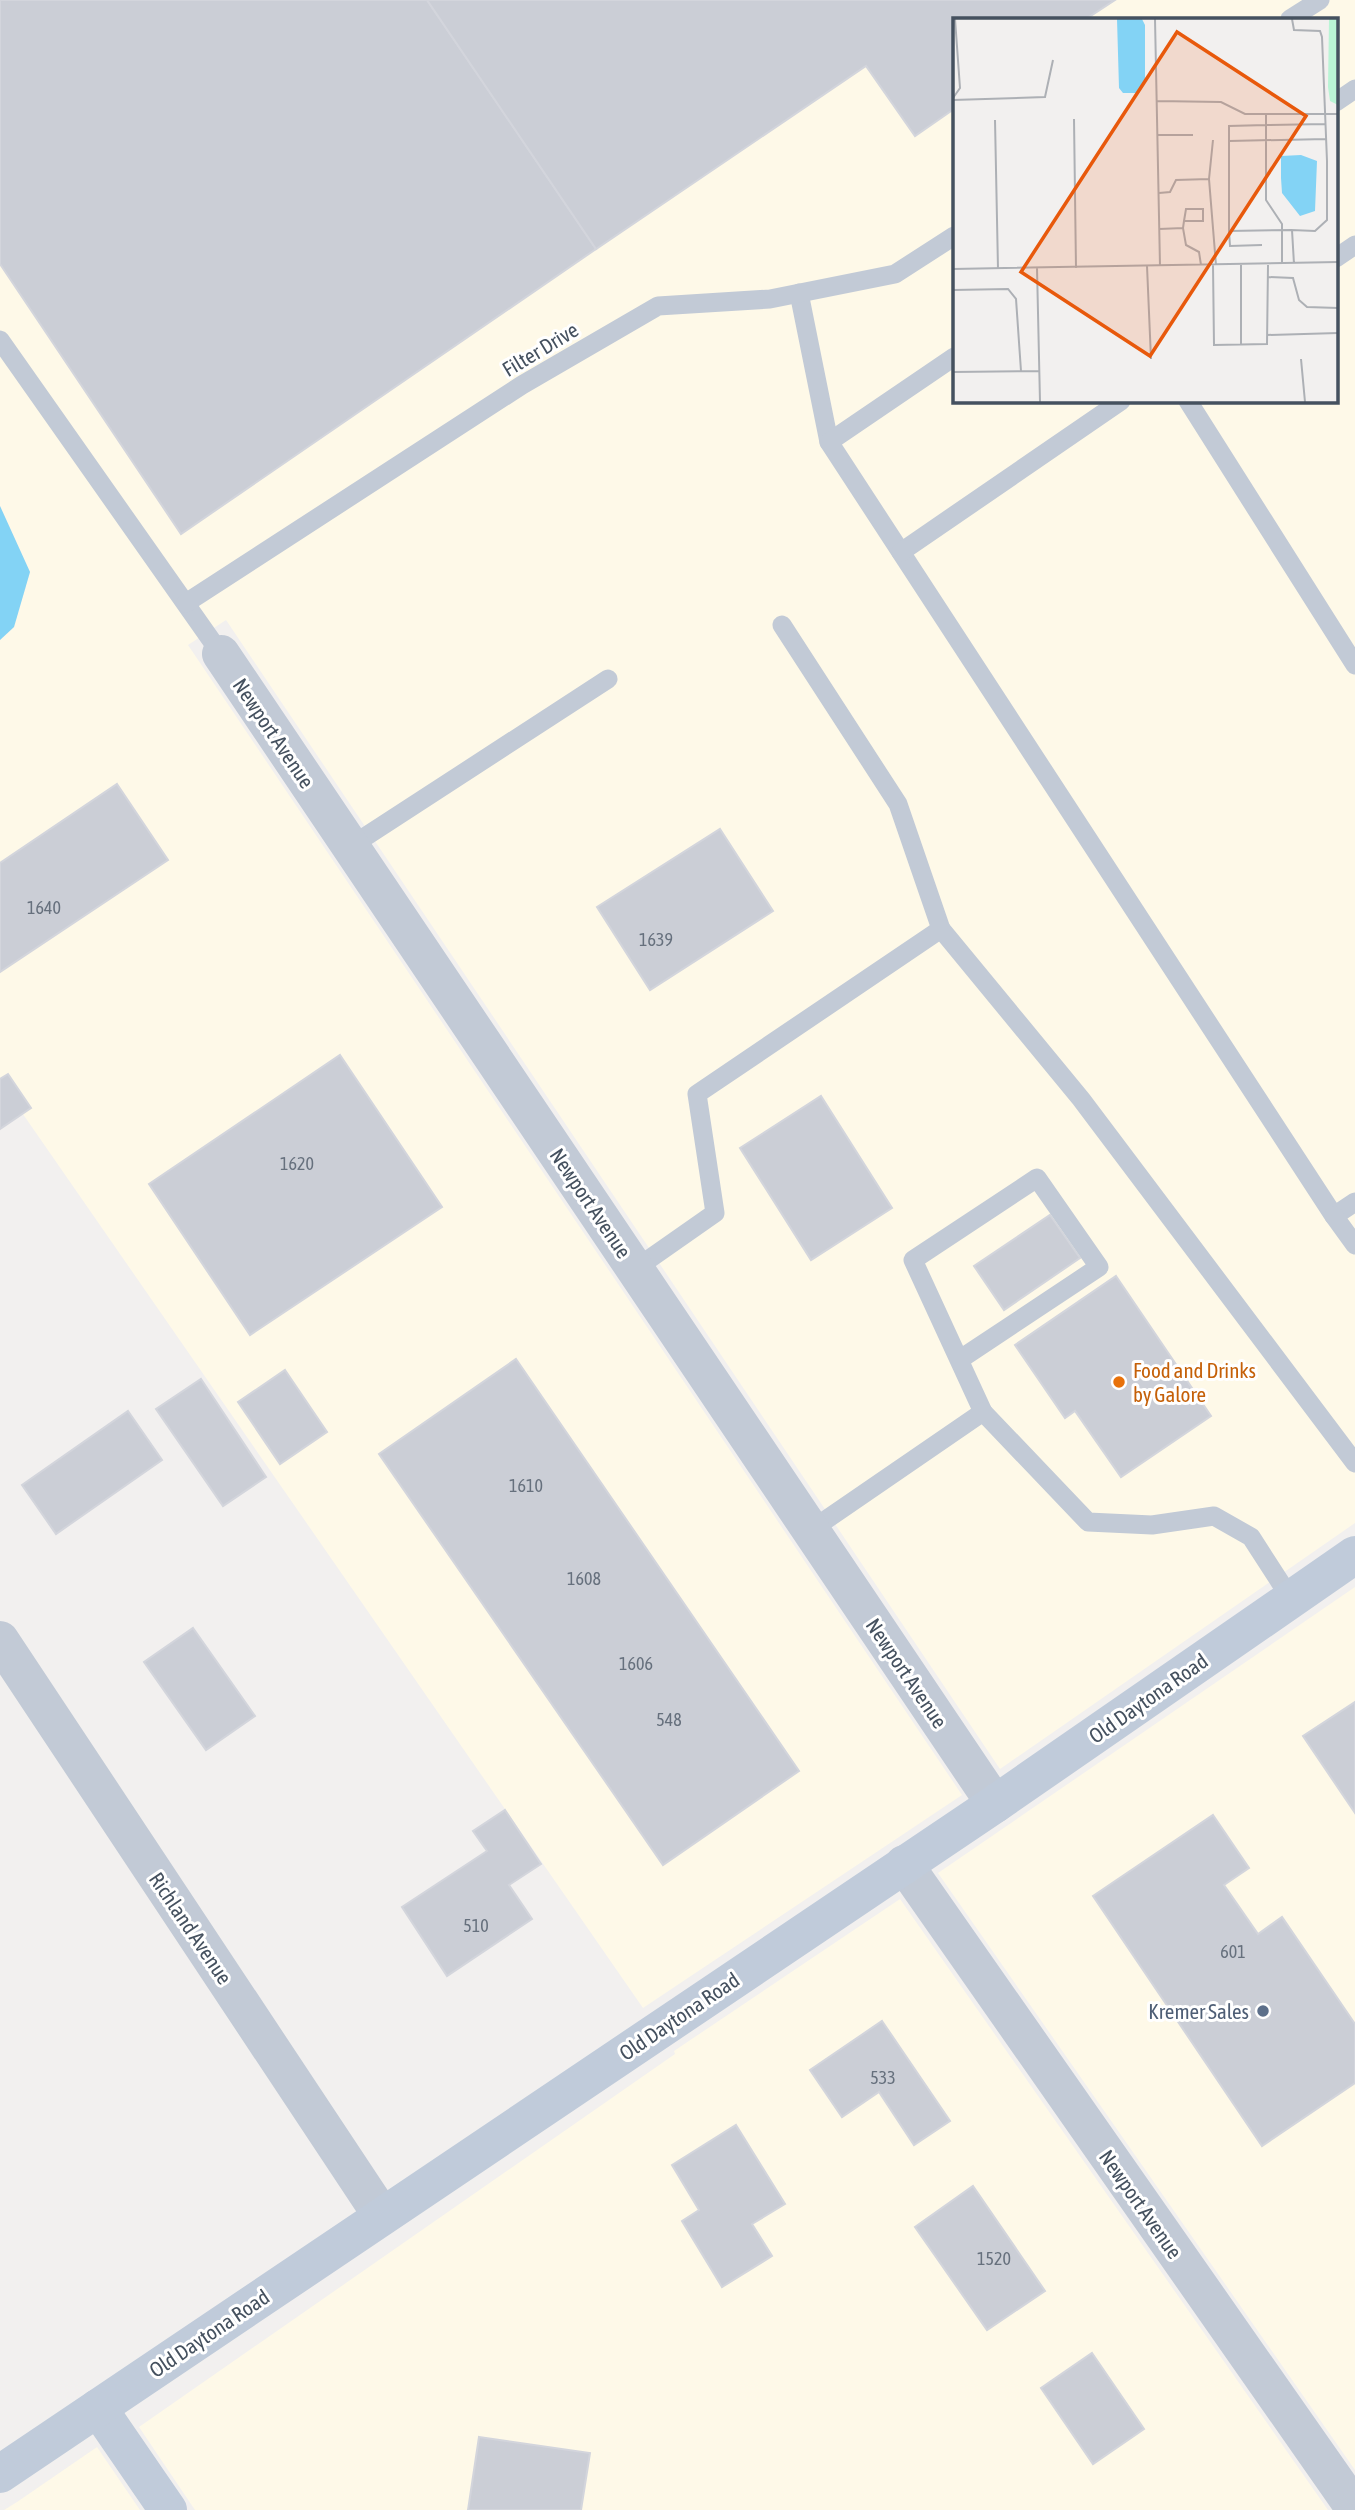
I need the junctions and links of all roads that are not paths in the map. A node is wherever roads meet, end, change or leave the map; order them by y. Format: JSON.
{"nodes":[{"id":1,"x":1320,"y":0,"type":"edge"},
{"id":2,"x":1292,"y":18,"type":"edge"},
{"id":3,"x":1355,"y":89,"type":"edge"},
{"id":4,"x":1338,"y":101,"type":"edge"},
{"id":5,"x":953,"y":237,"type":"edge"},
{"id":6,"x":1355,"y":245,"type":"edge"},
{"id":7,"x":1338,"y":257,"type":"edge"},
{"id":8,"x":799,"y":293,"type":"junction"},
{"id":9,"x":0,"y":340,"type":"edge"},
{"id":10,"x":953,"y":358,"type":"edge"},
{"id":11,"x":1120,"y":402,"type":"edge"},
{"id":12,"x":1189,"y":402,"type":"edge"},
{"id":13,"x":828,"y":442,"type":"junction"},
{"id":14,"x":901,"y":552,"type":"junction"},
{"id":15,"x":186,"y":603,"type":"junction"},
{"id":16,"x":782,"y":625,"type":"dead end"},
{"id":17,"x":221,"y":654,"type":"joint"},
{"id":18,"x":1355,"y":664,"type":"edge"},
{"id":19,"x":608,"y":679,"type":"dead end"},
{"id":20,"x":351,"y":846,"type":"junction"},
{"id":21,"x":940,"y":929,"type":"junction"},
{"id":22,"x":1355,"y":1202,"type":"edge"},
{"id":23,"x":1334,"y":1216,"type":"junction"},
{"id":24,"x":1355,"y":1245,"type":"edge"},
{"id":25,"x":635,"y":1269,"type":"junction"},
{"id":26,"x":959,"y":1360,"type":"junction"},
{"id":27,"x":983,"y":1412,"type":"junction"},
{"id":28,"x":1355,"y":1463,"type":"edge"},
{"id":29,"x":811,"y":1531,"type":"junction"},
{"id":30,"x":1355,"y":1555,"type":"edge"},
{"id":31,"x":1291,"y":1599,"type":"junction"},
{"id":32,"x":0,"y":1640,"type":"edge"},
{"id":33,"x":995,"y":1804,"type":"junction"},
{"id":34,"x":904,"y":1864,"type":"junction"},
{"id":35,"x":382,"y":2216,"type":"junction"},
{"id":36,"x":98,"y":2408,"type":"junction"},
{"id":37,"x":0,"y":2474,"type":"edge"},
{"id":38,"x":168,"y":2510,"type":"edge"},
{"id":39,"x":1355,"y":2510,"type":"edge"}],
"edges":[{"from":1,"to":2,"type":"lane"},
{"from":3,"to":4,"type":"lane"},
{"from":5,"to":8,"type":"lane","name":"Filter Drive"},
{"from":6,"to":7,"type":"lane"},
{"from":8,"to":13,"type":"lane"},
{"from":8,"to":15,"type":"lane","name":"Filter Drive"},
{"from":9,"to":15,"type":"lane","name":"Newport Avenue"},
{"from":10,"to":13,"type":"lane"},
{"from":11,"to":14,"type":"lane"},
{"from":12,"to":18,"type":"lane"},
{"from":13,"to":14,"type":"lane"},
{"from":14,"to":23,"type":"lane"},
{"from":15,"to":17,"type":"lane","name":"Newport Avenue"},
{"from":16,"to":21,"type":"lane"},
{"from":17,"to":20,"type":"street","name":"Newport Avenue"},
{"from":19,"to":20,"type":"lane"},
{"from":20,"to":25,"type":"street","name":"Newport Avenue"},
{"from":21,"to":25,"type":"lane"},
{"from":21,"to":28,"type":"lane"},
{"from":22,"to":23,"type":"lane"},
{"from":23,"to":24,"type":"lane"},
{"from":25,"to":29,"type":"street","name":"Newport Avenue"},
{"from":26,"to":26,"type":"lane"},
{"from":26,"to":27,"type":"lane"},
{"from":27,"to":29,"type":"lane"},
{"from":27,"to":31,"type":"lane"},
{"from":29,"to":33,"type":"street","name":"Newport Avenue"},
{"from":30,"to":31,"type":"street","name":"Old Daytona Road"},
{"from":31,"to":33,"type":"street","name":"Old Daytona Road"},
{"from":32,"to":35,"type":"street","name":"Richland Avenue"},
{"from":33,"to":34,"type":"street","name":"Old Daytona Road"},
{"from":34,"to":35,"type":"street","name":"Old Daytona Road"},
{"from":34,"to":39,"type":"street","name":"Newport Avenue"},
{"from":35,"to":36,"type":"street","name":"Old Daytona Road"},
{"from":36,"to":37,"type":"street","name":"Old Daytona Road"},
{"from":36,"to":38,"type":"street"}]}
